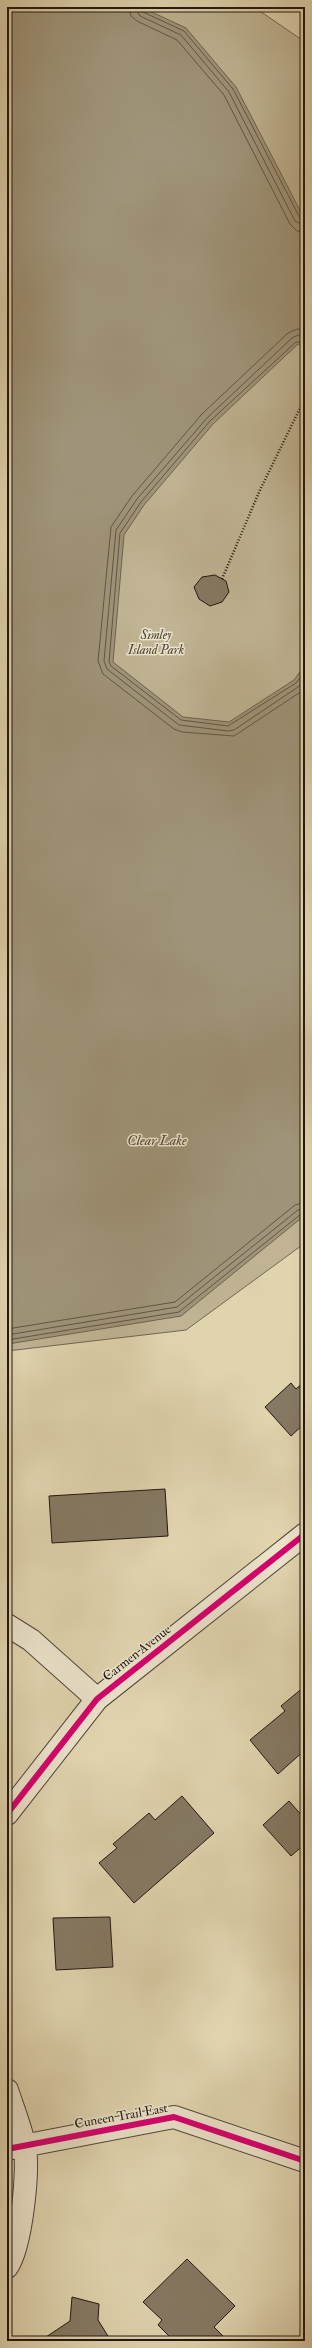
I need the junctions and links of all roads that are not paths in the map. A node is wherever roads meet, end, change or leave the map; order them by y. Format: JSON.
{"nodes":[{"id":1,"x":305,"y":1534,"type":"edge"},
{"id":2,"x":7,"y":1626,"type":"edge"},
{"id":3,"x":97,"y":1699,"type":"junction"},
{"id":4,"x":7,"y":1814,"type":"edge"},
{"id":5,"x":7,"y":2090,"type":"edge"},
{"id":6,"x":16,"y":2147,"type":"edge"},
{"id":7,"x":305,"y":2161,"type":"edge"},
{"id":8,"x":7,"y":2267,"type":"edge"}],
"edges":[{"from":1,"to":3,"type":"street","name":"Carmen Avenue"},
{"from":2,"to":3,"type":"street"},
{"from":3,"to":4,"type":"street","name":"Carmen Avenue"},
{"from":5,"to":6,"type":"street"},
{"from":6,"to":7,"type":"street","name":"Cuneen Trail East"},
{"from":6,"to":8,"type":"street"}]}
